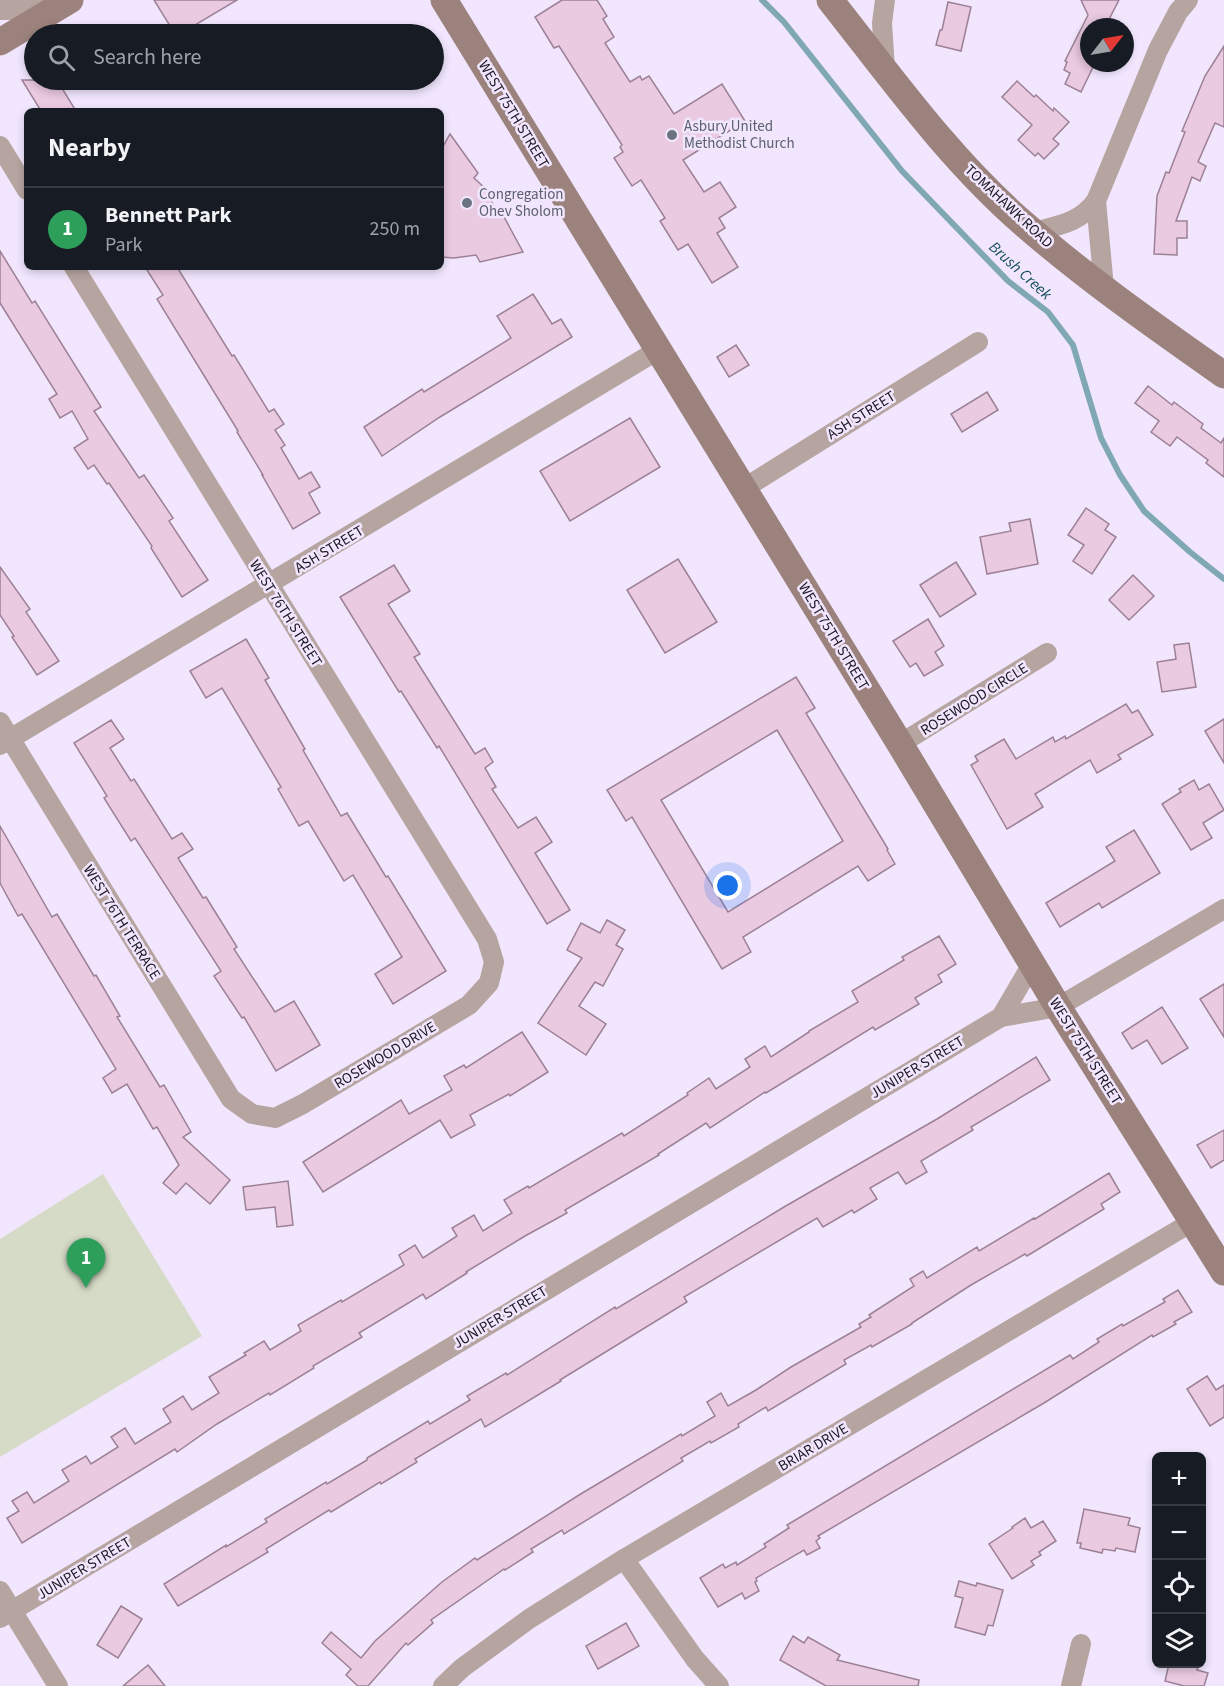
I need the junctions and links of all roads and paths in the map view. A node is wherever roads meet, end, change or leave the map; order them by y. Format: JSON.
{"nodes":[{"id":1,"x":57,"y":0,"type":"edge"},
{"id":2,"x":70,"y":0,"type":"edge"},
{"id":3,"x":444,"y":0,"type":"edge"},
{"id":4,"x":830,"y":0,"type":"edge"},
{"id":5,"x":885,"y":0,"type":"edge"},
{"id":6,"x":1188,"y":0,"type":"edge"},
{"id":7,"x":0,"y":10,"type":"edge"},
{"id":8,"x":30,"y":24,"type":"edge"},
{"id":9,"x":24,"y":28,"type":"edge"},
{"id":10,"x":0,"y":42,"type":"edge"},
{"id":11,"x":885,"y":69,"type":"junction"},
{"id":12,"x":0,"y":146,"type":"edge"},
{"id":13,"x":24,"y":185,"type":"edge"},
{"id":14,"x":1096,"y":201,"type":"junction"},
{"id":15,"x":1034,"y":232,"type":"junction"},
{"id":16,"x":76,"y":270,"type":"edge"},
{"id":17,"x":1104,"y":288,"type":"junction"},
{"id":18,"x":978,"y":342,"type":"dead end"},
{"id":19,"x":658,"y":350,"type":"junction"},
{"id":20,"x":1224,"y":375,"type":"edge"},
{"id":21,"x":743,"y":489,"type":"junction"},
{"id":22,"x":269,"y":585,"type":"junction"},
{"id":23,"x":1047,"y":653,"type":"dead end"},
{"id":24,"x":3,"y":736,"type":"edge"},
{"id":25,"x":900,"y":744,"type":"junction"},
{"id":26,"x":1224,"y":909,"type":"edge"},
{"id":27,"x":494,"y":962,"type":"joint"},
{"id":28,"x":1032,"y":964,"type":"junction"},
{"id":29,"x":1058,"y":1006,"type":"junction"},
{"id":30,"x":1001,"y":1017,"type":"junction"},
{"id":31,"x":252,"y":1114,"type":"joint"},
{"id":32,"x":1192,"y":1222,"type":"junction"},
{"id":33,"x":1220,"y":1255,"type":"edge"},
{"id":34,"x":624,"y":1559,"type":"junction"},
{"id":35,"x":0,"y":1591,"type":"edge"},
{"id":36,"x":6,"y":1614,"type":"edge"},
{"id":37,"x":1081,"y":1644,"type":"dead end"},
{"id":38,"x":57,"y":1686,"type":"edge"},
{"id":39,"x":443,"y":1686,"type":"edge"},
{"id":40,"x":719,"y":1686,"type":"edge"},
{"id":41,"x":1071,"y":1686,"type":"edge"}],
"edges":[{"from":1,"to":7,"type":"street"},
{"from":2,"to":8,"type":"main road"},
{"from":3,"to":19,"type":"main road","name":"WEST 75TH STREET"},
{"from":4,"to":11,"type":"main road","name":"TOMAHAWK ROAD"},
{"from":5,"to":11,"type":"street"},
{"from":6,"to":14,"type":"street"},
{"from":9,"to":10,"type":"main road"},
{"from":11,"to":15,"type":"main road","name":"TOMAHAWK ROAD"},
{"from":12,"to":13,"type":"street"},
{"from":14,"to":15,"type":"street"},
{"from":14,"to":17,"type":"street"},
{"from":15,"to":17,"type":"main road","name":"TOMAHAWK ROAD"},
{"from":16,"to":22,"type":"street","name":"WEST 76TH STREET"},
{"from":17,"to":20,"type":"main road","name":"TOMAHAWK ROAD"},
{"from":18,"to":21,"type":"street","name":"ASH STREET"},
{"from":19,"to":21,"type":"main road","name":"WEST 75TH STREET"},
{"from":19,"to":22,"type":"street","name":"ASH STREET"},
{"from":21,"to":25,"type":"main road","name":"WEST 75TH STREET"},
{"from":22,"to":24,"type":"street","name":"ASH STREET"},
{"from":22,"to":27,"type":"street","name":"WEST 76TH STREET"},
{"from":23,"to":25,"type":"street","name":"ROSEWOOD CIRCLE"},
{"from":24,"to":31,"type":"street","name":"WEST 76TH TERRACE"},
{"from":25,"to":28,"type":"main road","name":"WEST 75TH STREET"},
{"from":26,"to":29,"type":"street","name":"JUNIPER STREET"},
{"from":27,"to":31,"type":"street","name":"ROSEWOOD DRIVE"},
{"from":28,"to":29,"type":"main road","name":"WEST 75TH STREET"},
{"from":28,"to":30,"type":"street","name":"JUNIPER STREET"},
{"from":29,"to":30,"type":"street","name":"JUNIPER STREET"},
{"from":29,"to":32,"type":"main road","name":"WEST 75TH STREET"},
{"from":30,"to":36,"type":"street","name":"JUNIPER STREET"},
{"from":32,"to":33,"type":"main road","name":"WEST 75TH STREET"},
{"from":32,"to":34,"type":"street","name":"BRIAR DRIVE"},
{"from":34,"to":39,"type":"street","name":"BRIAR DRIVE"},
{"from":34,"to":40,"type":"street"},
{"from":35,"to":36,"type":"street"},
{"from":36,"to":38,"type":"street"},
{"from":37,"to":41,"type":"street"}]}
